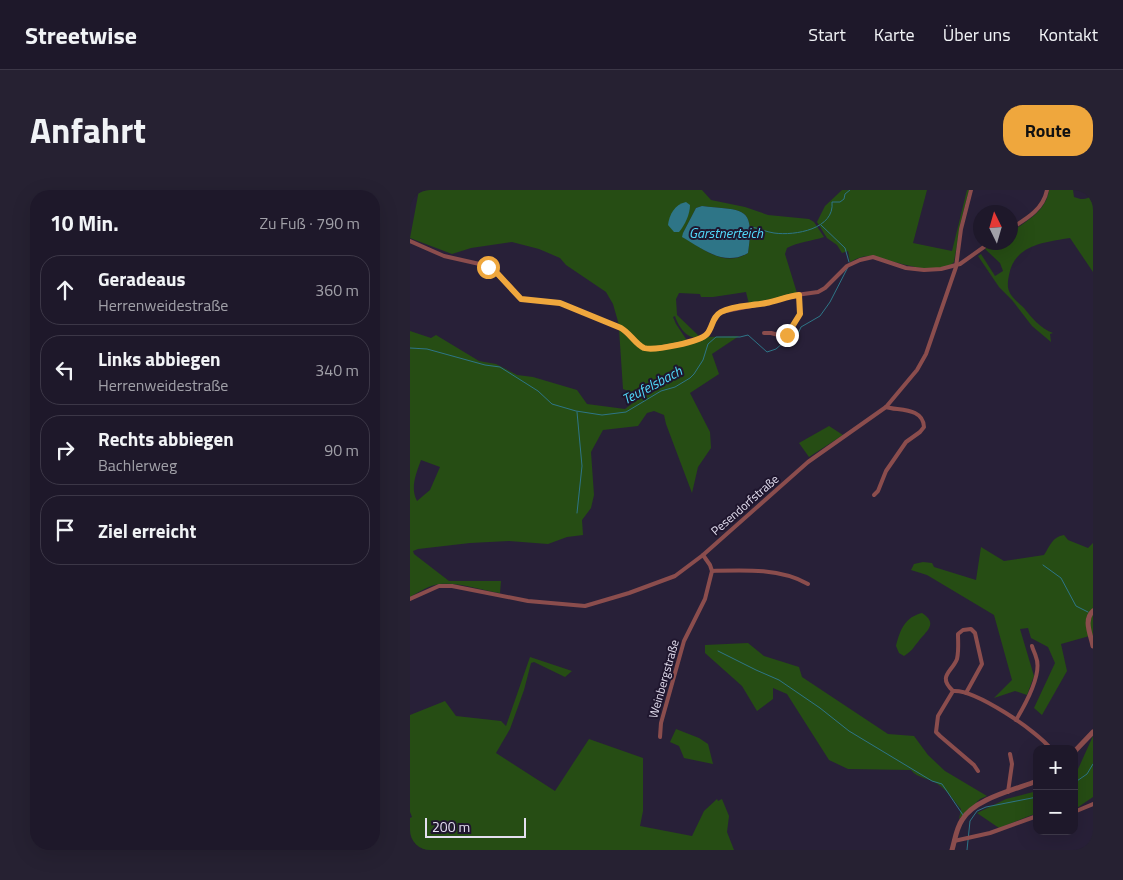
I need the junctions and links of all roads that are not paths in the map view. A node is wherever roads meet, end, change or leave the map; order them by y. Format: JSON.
{"nodes":[{"id":1,"x":971,"y":190,"type":"edge"},
{"id":2,"x":1047,"y":190,"type":"edge"},
{"id":3,"x":1018,"y":224,"type":"edge"},
{"id":4,"x":410,"y":241,"type":"edge"},
{"id":5,"x":979,"y":250,"type":"edge"},
{"id":6,"x":956,"y":265,"type":"junction"},
{"id":7,"x":799,"y":295,"type":"junction"},
{"id":8,"x":764,"y":333,"type":"dead end"},
{"id":9,"x":886,"y":407,"type":"junction"},
{"id":10,"x":875,"y":492,"type":"dead end"},
{"id":11,"x":703,"y":555,"type":"junction"},
{"id":12,"x":712,"y":571,"type":"junction"},
{"id":13,"x":808,"y":584,"type":"dead end"},
{"id":14,"x":410,"y":598,"type":"edge"},
{"id":15,"x":1093,"y":611,"type":"edge"},
{"id":16,"x":1032,"y":646,"type":"dead end"},
{"id":17,"x":1093,"y":646,"type":"edge"},
{"id":18,"x":953,"y":690,"type":"junction"},
{"id":19,"x":966,"y":693,"type":"junction"},
{"id":20,"x":1016,"y":720,"type":"junction"},
{"id":21,"x":1093,"y":732,"type":"edge"},
{"id":22,"x":660,"y":737,"type":"dead end"},
{"id":23,"x":1047,"y":745,"type":"edge"},
{"id":24,"x":1078,"y":748,"type":"edge"},
{"id":25,"x":1010,"y":754,"type":"dead end"},
{"id":26,"x":978,"y":771,"type":"dead end"},
{"id":27,"x":1033,"y":783,"type":"edge"},
{"id":28,"x":1008,"y":792,"type":"junction"},
{"id":29,"x":1093,"y":804,"type":"edge"},
{"id":30,"x":1078,"y":810,"type":"edge"},
{"id":31,"x":1033,"y":817,"type":"edge"},
{"id":32,"x":954,"y":841,"type":"junction"},
{"id":33,"x":952,"y":850,"type":"edge"}],
"edges":[{"from":1,"to":6,"type":"street","name":"Pesendorfstraße"},
{"from":2,"to":3,"type":"street"},
{"from":4,"to":7,"type":"street"},
{"from":5,"to":6,"type":"street"},
{"from":6,"to":7,"type":"street"},
{"from":6,"to":9,"type":"street","name":"Pesendorfstraße"},
{"from":7,"to":8,"type":"street"},
{"from":9,"to":10,"type":"street"},
{"from":9,"to":11,"type":"street","name":"Pesendorfstraße"},
{"from":11,"to":12,"type":"street"},
{"from":11,"to":14,"type":"street","name":"Pesendorfstraße"},
{"from":12,"to":13,"type":"street"},
{"from":12,"to":22,"type":"street","name":"Weinbergstraße"},
{"from":15,"to":17,"type":"street"},
{"from":16,"to":20,"type":"street"},
{"from":18,"to":19,"type":"street"},
{"from":18,"to":19,"type":"street"},
{"from":18,"to":26,"type":"street"},
{"from":19,"to":20,"type":"street"},
{"from":20,"to":23,"type":"street"},
{"from":21,"to":24,"type":"street"},
{"from":25,"to":28,"type":"street"},
{"from":27,"to":28,"type":"street"},
{"from":28,"to":32,"type":"street"},
{"from":29,"to":30,"type":"street"},
{"from":31,"to":32,"type":"street"},
{"from":32,"to":33,"type":"street"}]}
